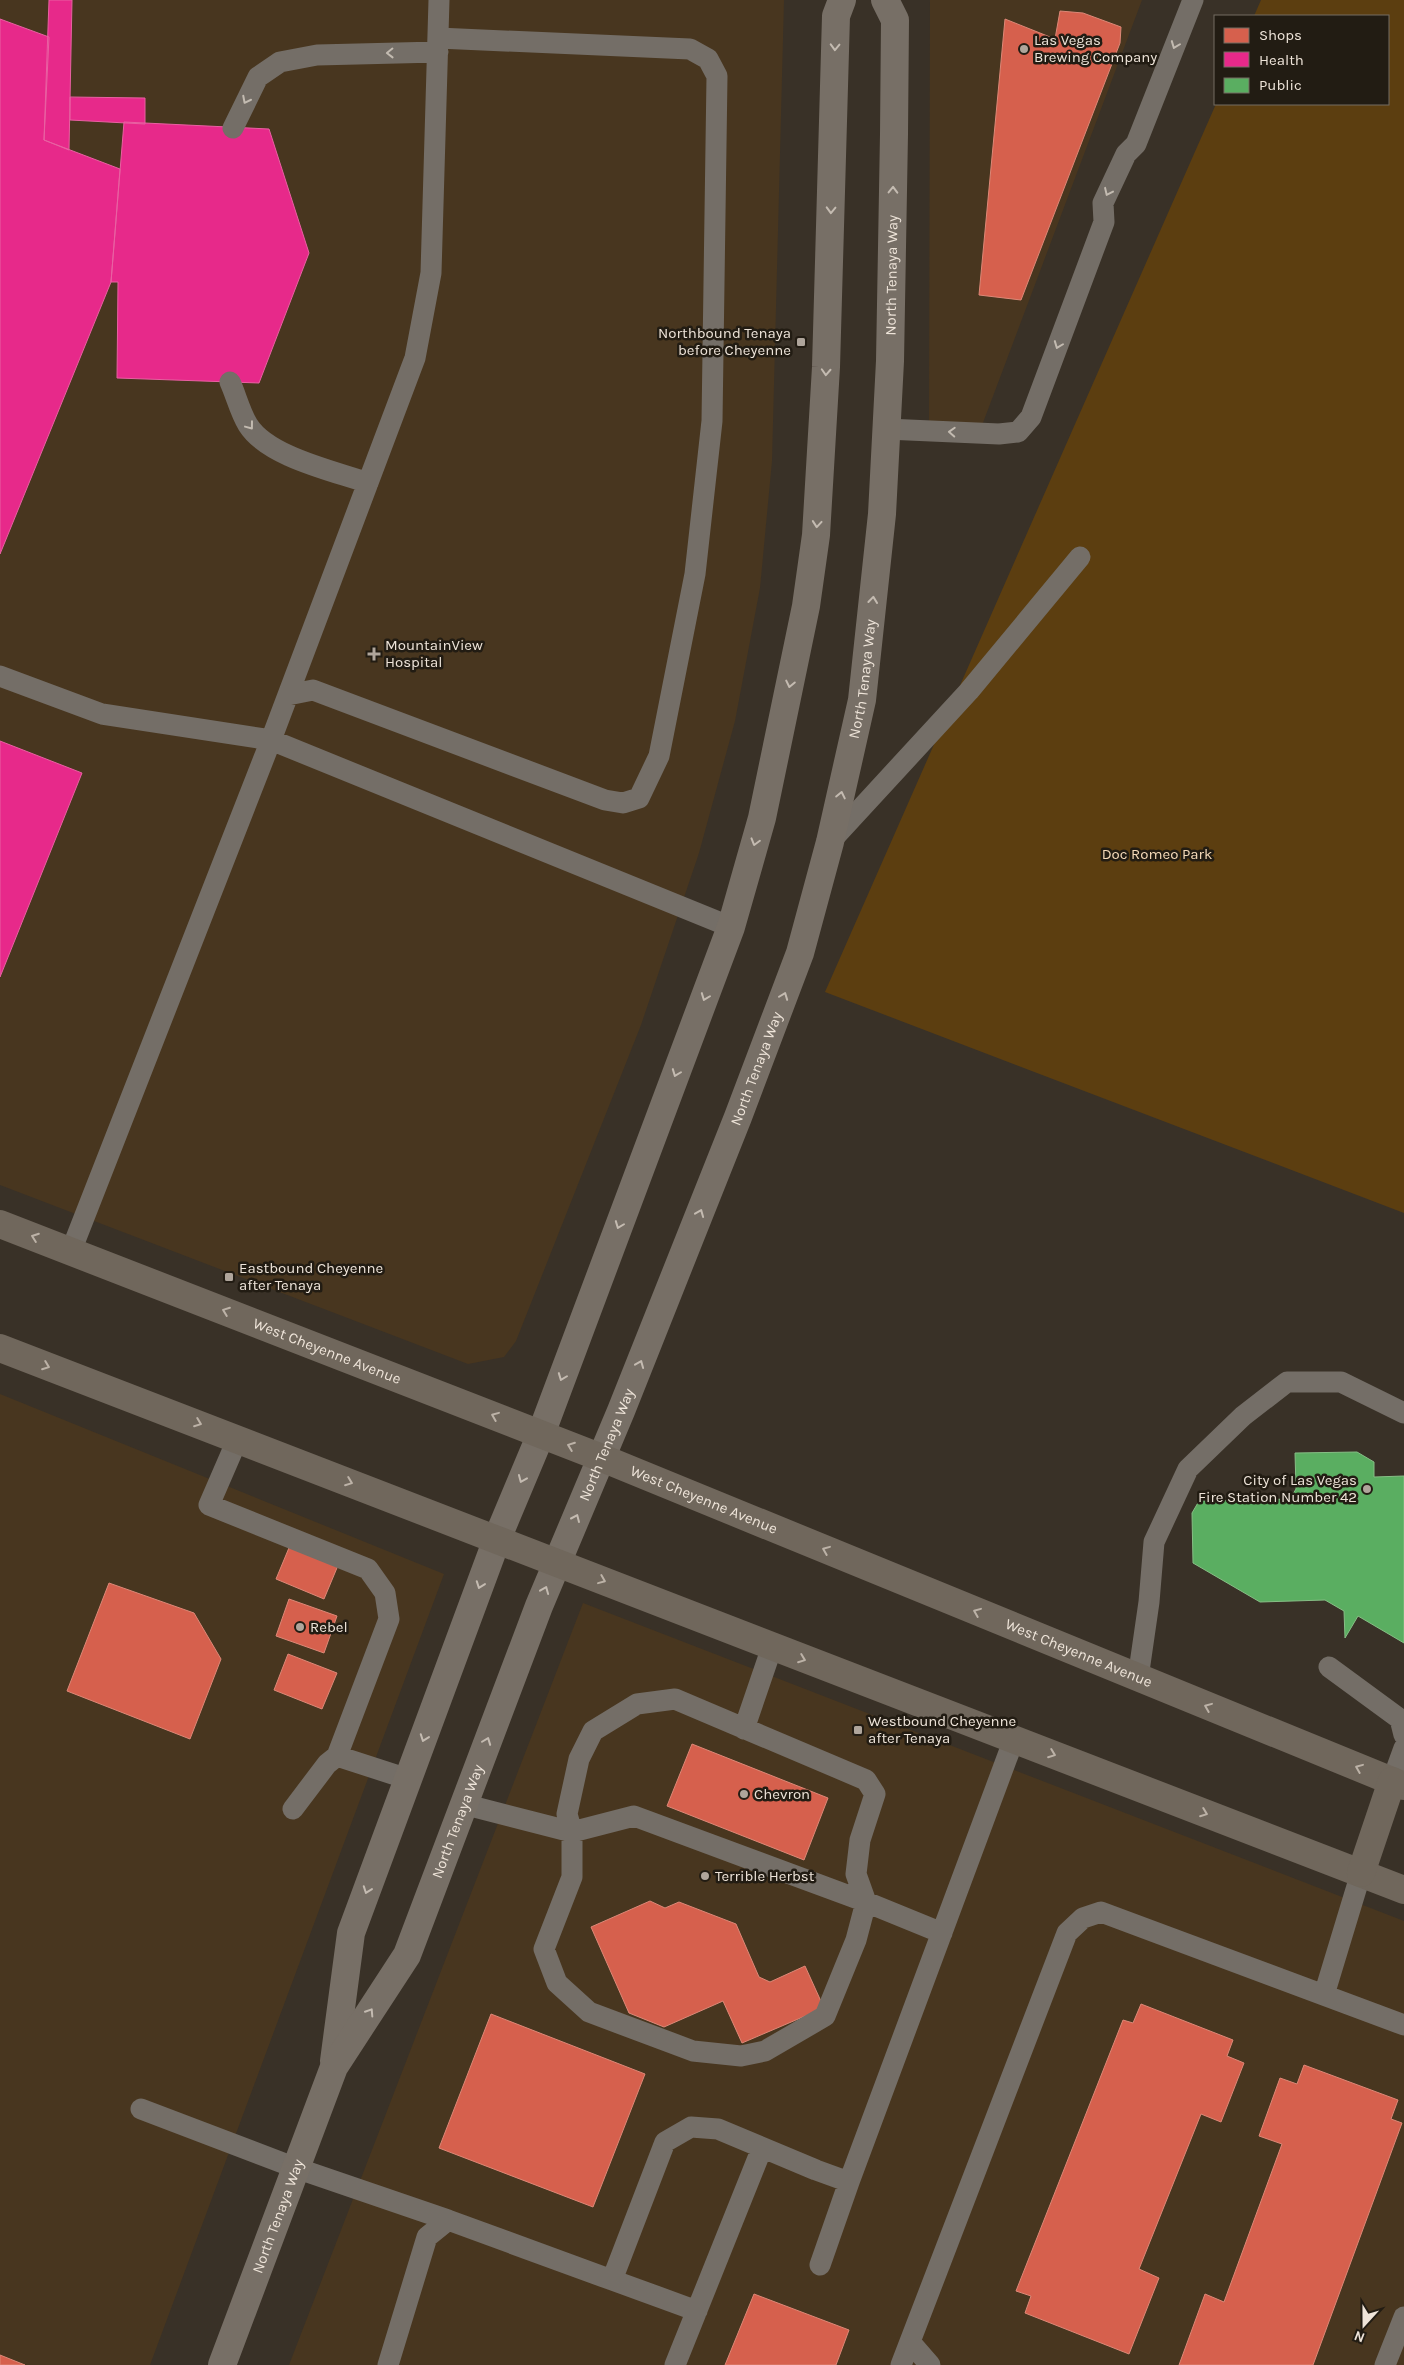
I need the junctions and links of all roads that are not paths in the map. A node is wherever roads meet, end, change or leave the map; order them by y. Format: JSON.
{"nodes":[{"id":1,"x":440,"y":0,"type":"edge"},
{"id":2,"x":842,"y":0,"type":"edge"},
{"id":3,"x":885,"y":0,"type":"edge"},
{"id":4,"x":1193,"y":0,"type":"edge"},
{"id":5,"x":438,"y":45,"type":"junction"},
{"id":6,"x":232,"y":128,"type":"dead end"},
{"id":7,"x":230,"y":382,"type":"dead end"},
{"id":8,"x":886,"y":429,"type":"junction"},
{"id":9,"x":368,"y":483,"type":"junction"},
{"id":10,"x":1080,"y":557,"type":"dead end"},
{"id":11,"x":0,"y":676,"type":"edge"},
{"id":12,"x":288,"y":695,"type":"junction"},
{"id":13,"x":271,"y":740,"type":"junction"},
{"id":14,"x":830,"y":842,"type":"junction"},
{"id":15,"x":731,"y":927,"type":"junction"},
{"id":16,"x":0,"y":1224,"type":"edge"},
{"id":17,"x":71,"y":1250,"type":"junction"},
{"id":18,"x":0,"y":1348,"type":"edge"},
{"id":19,"x":1404,"y":1413,"type":"edge"},
{"id":20,"x":541,"y":1434,"type":"junction"},
{"id":21,"x":238,"y":1438,"type":"junction"},
{"id":22,"x":602,"y":1458,"type":"junction"},
{"id":23,"x":497,"y":1540,"type":"junction"},
{"id":24,"x":556,"y":1562,"type":"junction"},
{"id":25,"x":772,"y":1647,"type":"junction"},
{"id":26,"x":1329,"y":1667,"type":"dead end"},
{"id":27,"x":1138,"y":1678,"type":"junction"},
{"id":28,"x":744,"y":1728,"type":"junction"},
{"id":29,"x":1404,"y":1735,"type":"edge"},
{"id":30,"x":1014,"y":1739,"type":"junction"},
{"id":31,"x":1404,"y":1748,"type":"edge"},
{"id":32,"x":337,"y":1756,"type":"junction"},
{"id":33,"x":408,"y":1779,"type":"junction"},
{"id":34,"x":1398,"y":1783,"type":"edge"},
{"id":35,"x":463,"y":1804,"type":"junction"},
{"id":36,"x":292,"y":1809,"type":"dead end"},
{"id":37,"x":572,"y":1832,"type":"junction"},
{"id":38,"x":1361,"y":1873,"type":"junction"},
{"id":39,"x":1404,"y":1890,"type":"edge"},
{"id":40,"x":866,"y":1902,"type":"junction"},
{"id":41,"x":942,"y":1933,"type":"junction"},
{"id":42,"x":1324,"y":1995,"type":"junction"},
{"id":43,"x":1404,"y":2025,"type":"edge"},
{"id":44,"x":334,"y":2067,"type":"junction"},
{"id":45,"x":141,"y":2109,"type":"dead end"},
{"id":46,"x":762,"y":2148,"type":"junction"},
{"id":47,"x":296,"y":2168,"type":"junction"},
{"id":48,"x":849,"y":2182,"type":"junction"},
{"id":49,"x":448,"y":2220,"type":"junction"},
{"id":50,"x":820,"y":2265,"type":"dead end"},
{"id":51,"x":612,"y":2280,"type":"junction"},
{"id":52,"x":697,"y":2311,"type":"junction"},
{"id":53,"x":1404,"y":2317,"type":"edge"},
{"id":54,"x":910,"y":2342,"type":"junction"},
{"id":55,"x":222,"y":2365,"type":"edge"},
{"id":56,"x":388,"y":2365,"type":"edge"},
{"id":57,"x":675,"y":2365,"type":"edge"},
{"id":58,"x":901,"y":2365,"type":"edge"},
{"id":59,"x":930,"y":2365,"type":"edge"},
{"id":60,"x":1386,"y":2365,"type":"edge"}],
"edges":[{"from":1,"to":5,"type":"lane"},
{"from":2,"to":15,"type":"main road","name":"North Tenaya Way","one_way":true},
{"from":8,"to":3,"type":"main road","name":"North Tenaya Way","one_way":true},
{"from":4,"to":8,"type":"lane","one_way":true},
{"from":5,"to":6,"type":"lane","one_way":true},
{"from":5,"to":9,"type":"lane"},
{"from":5,"to":12,"type":"lane"},
{"from":7,"to":9,"type":"lane","one_way":true},
{"from":14,"to":8,"type":"main road","name":"North Tenaya Way","one_way":true},
{"from":9,"to":12,"type":"lane"},
{"from":10,"to":14,"type":"lane"},
{"from":11,"to":13,"type":"lane"},
{"from":12,"to":13,"type":"lane"},
{"from":13,"to":15,"type":"lane"},
{"from":13,"to":17,"type":"lane"},
{"from":22,"to":14,"type":"main road","name":"North Tenaya Way","one_way":true},
{"from":15,"to":20,"type":"main road","name":"North Tenaya Way","one_way":true},
{"from":17,"to":16,"type":"main road","name":"West Cheyenne Avenue","one_way":true},
{"from":20,"to":17,"type":"main road","name":"West Cheyenne Avenue","one_way":true},
{"from":18,"to":21,"type":"main road","one_way":true},
{"from":19,"to":27,"type":"lane"},
{"from":22,"to":20,"type":"main road","name":"West Cheyenne Avenue","one_way":true},
{"from":20,"to":23,"type":"main road","name":"North Tenaya Way","one_way":true},
{"from":21,"to":23,"type":"main road","one_way":true},
{"from":21,"to":32,"type":"lane"},
{"from":24,"to":22,"type":"main road","name":"North Tenaya Way","one_way":true},
{"from":27,"to":22,"type":"main road","name":"West Cheyenne Avenue","one_way":true},
{"from":23,"to":24,"type":"main road"},
{"from":23,"to":33,"type":"main road","name":"North Tenaya Way","one_way":true},
{"from":24,"to":25,"type":"main road","one_way":true},
{"from":35,"to":24,"type":"main road","name":"North Tenaya Way","one_way":true},
{"from":25,"to":28,"type":"lane"},
{"from":25,"to":30,"type":"main road","one_way":true},
{"from":26,"to":29,"type":"lane"},
{"from":34,"to":27,"type":"main road","name":"West Cheyenne Avenue","one_way":true},
{"from":28,"to":37,"type":"lane"},
{"from":28,"to":40,"type":"lane"},
{"from":30,"to":38,"type":"main road","one_way":true},
{"from":30,"to":41,"type":"lane"},
{"from":31,"to":34,"type":"lane"},
{"from":32,"to":33,"type":"lane"},
{"from":32,"to":36,"type":"lane"},
{"from":33,"to":44,"type":"main road","name":"North Tenaya Way","one_way":true},
{"from":34,"to":38,"type":"main road"},
{"from":35,"to":37,"type":"lane"},
{"from":44,"to":35,"type":"main road","name":"North Tenaya Way","one_way":true},
{"from":37,"to":40,"type":"lane"},
{"from":37,"to":40,"type":"lane"},
{"from":38,"to":39,"type":"main road"},
{"from":38,"to":42,"type":"lane"},
{"from":40,"to":41,"type":"lane"},
{"from":41,"to":48,"type":"lane"},
{"from":42,"to":43,"type":"lane"},
{"from":42,"to":54,"type":"lane"},
{"from":44,"to":47,"type":"main road","name":"North Tenaya Way"},
{"from":45,"to":47,"type":"lane"},
{"from":46,"to":48,"type":"lane"},
{"from":46,"to":51,"type":"lane"},
{"from":46,"to":52,"type":"lane"},
{"from":47,"to":49,"type":"lane"},
{"from":47,"to":55,"type":"main road","name":"North Tenaya Way"},
{"from":48,"to":50,"type":"lane"},
{"from":49,"to":51,"type":"lane"},
{"from":49,"to":56,"type":"lane"},
{"from":51,"to":52,"type":"lane"},
{"from":52,"to":57,"type":"lane"},
{"from":53,"to":60,"type":"lane"},
{"from":54,"to":58,"type":"lane"},
{"from":54,"to":59,"type":"lane"}]}
